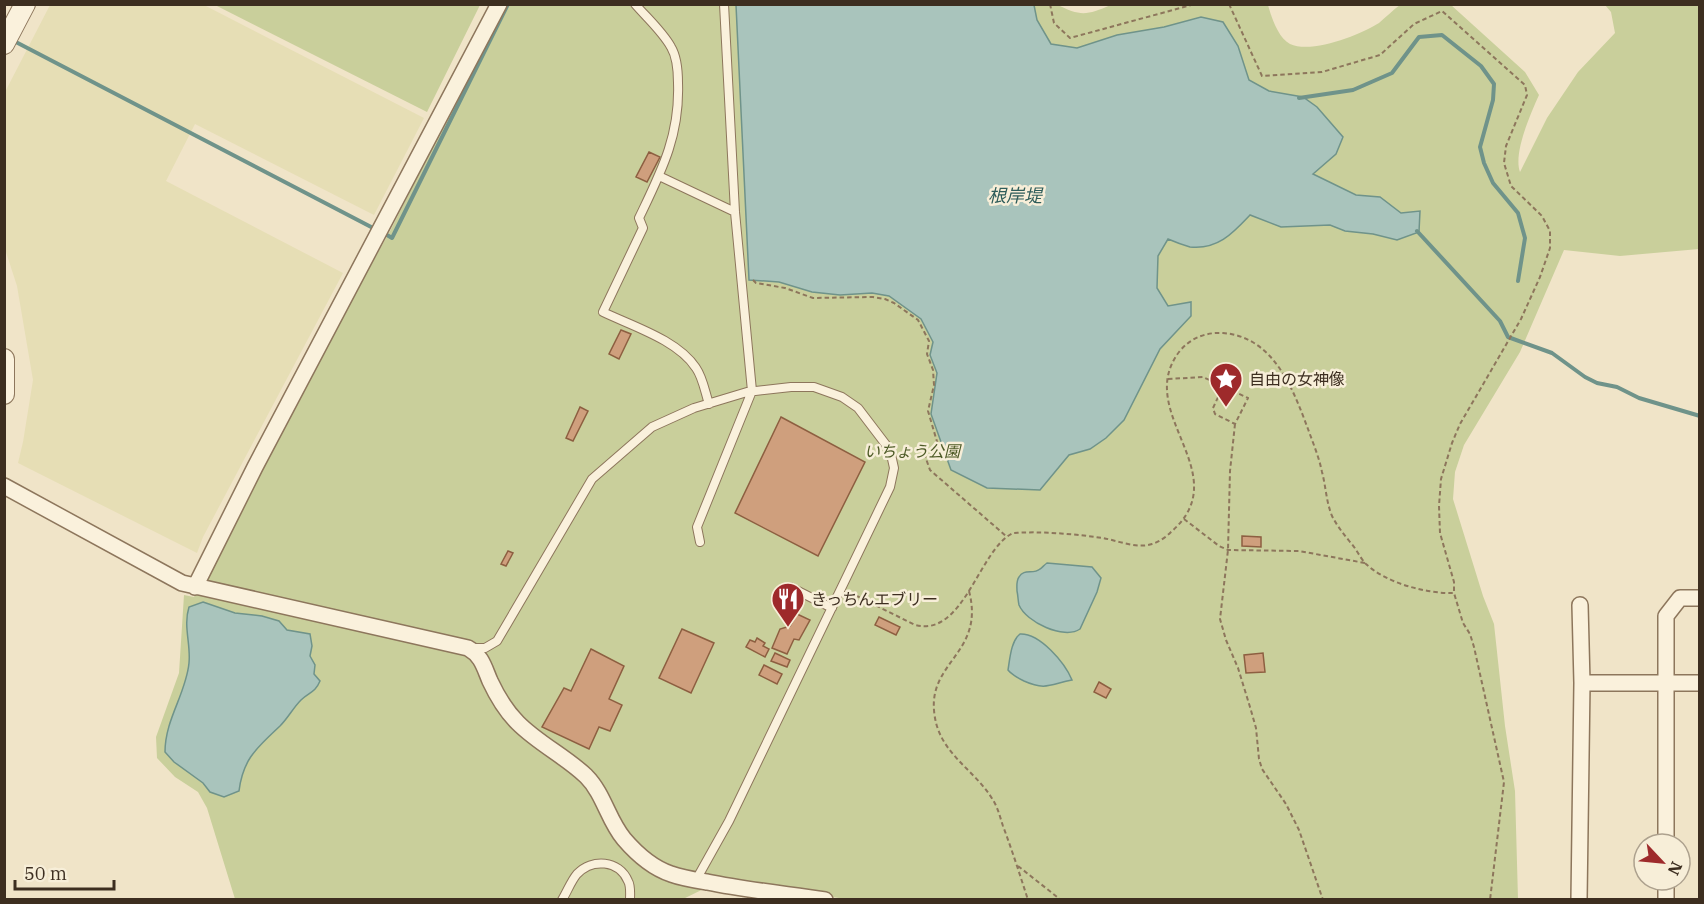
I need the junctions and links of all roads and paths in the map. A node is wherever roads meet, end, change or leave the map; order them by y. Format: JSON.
{"nodes":[{"id":1,"x":24,"y":4,"type":"edge"},
{"id":2,"x":499,"y":4,"type":"edge"},
{"id":3,"x":635,"y":4,"type":"edge"},
{"id":4,"x":724,"y":4,"type":"edge"},
{"id":5,"x":1050,"y":4,"type":"edge"},
{"id":6,"x":1196,"y":4,"type":"edge"},
{"id":7,"x":1229,"y":4,"type":"edge"},
{"id":8,"x":4,"y":44,"type":"edge"},
{"id":9,"x":659,"y":176,"type":"junction"},
{"id":10,"x":735,"y":212,"type":"junction"},
{"id":11,"x":750,"y":277,"type":"dead end"},
{"id":12,"x":4,"y":359,"type":"edge"},
{"id":13,"x":1168,"y":379,"type":"junction"},
{"id":14,"x":1227,"y":389,"type":"junction"},
{"id":15,"x":753,"y":392,"type":"junction"},
{"id":16,"x":4,"y":394,"type":"edge"},
{"id":17,"x":709,"y":404,"type":"junction"},
{"id":18,"x":1235,"y":424,"type":"junction"},
{"id":19,"x":4,"y":486,"type":"edge"},
{"id":20,"x":1184,"y":519,"type":"junction"},
{"id":21,"x":1006,"y":536,"type":"junction"},
{"id":22,"x":700,"y":543,"type":"dead end"},
{"id":23,"x":1228,"y":550,"type":"junction"},
{"id":24,"x":1365,"y":563,"type":"junction"},
{"id":25,"x":195,"y":587,"type":"junction"},
{"id":26,"x":790,"y":587,"type":"dead end"},
{"id":27,"x":842,"y":588,"type":"junction"},
{"id":28,"x":969,"y":590,"type":"junction"},
{"id":29,"x":1454,"y":593,"type":"junction"},
{"id":30,"x":1700,"y":598,"type":"edge"},
{"id":31,"x":1581,"y":605,"type":"dead end"},
{"id":32,"x":832,"y":608,"type":"junction"},
{"id":33,"x":468,"y":648,"type":"junction"},
{"id":34,"x":1582,"y":682,"type":"junction"},
{"id":35,"x":1666,"y":683,"type":"junction"},
{"id":36,"x":1700,"y":683,"type":"edge"},
{"id":37,"x":1666,"y":832,"type":"edge"},
{"id":38,"x":1016,"y":865,"type":"junction"},
{"id":39,"x":696,"y":880,"type":"junction"},
{"id":40,"x":562,"y":900,"type":"edge"},
{"id":41,"x":630,"y":900,"type":"edge"},
{"id":42,"x":825,"y":900,"type":"edge"},
{"id":43,"x":1028,"y":900,"type":"edge"},
{"id":44,"x":1061,"y":900,"type":"edge"},
{"id":45,"x":1323,"y":900,"type":"edge"},
{"id":46,"x":1490,"y":900,"type":"edge"},
{"id":47,"x":1580,"y":900,"type":"edge"}],
"edges":[{"from":1,"to":8,"type":"street"},
{"from":2,"to":25,"type":"street"},
{"from":3,"to":9,"type":"lane"},
{"from":4,"to":10,"type":"lane"},
{"from":5,"to":6,"type":"path"},
{"from":7,"to":29,"type":"path"},
{"from":9,"to":10,"type":"lane"},
{"from":9,"to":17,"type":"lane"},
{"from":10,"to":15,"type":"lane"},
{"from":11,"to":21,"type":"path"},
{"from":12,"to":16,"type":"street"},
{"from":13,"to":14,"type":"path"},
{"from":13,"to":20,"type":"path"},
{"from":13,"to":24,"type":"path"},
{"from":14,"to":18,"type":"path"},
{"from":14,"to":18,"type":"path"},
{"from":15,"to":17,"type":"lane"},
{"from":15,"to":22,"type":"lane"},
{"from":15,"to":27,"type":"lane"},
{"from":17,"to":33,"type":"lane"},
{"from":18,"to":23,"type":"path"},
{"from":19,"to":25,"type":"street"},
{"from":20,"to":21,"type":"path"},
{"from":20,"to":23,"type":"path"},
{"from":21,"to":28,"type":"path"},
{"from":23,"to":24,"type":"path"},
{"from":23,"to":45,"type":"path"},
{"from":24,"to":29,"type":"path"},
{"from":25,"to":33,"type":"street"},
{"from":26,"to":32,"type":"lane"},
{"from":27,"to":28,"type":"path"},
{"from":27,"to":32,"type":"lane"},
{"from":28,"to":38,"type":"path"},
{"from":29,"to":46,"type":"path"},
{"from":30,"to":35,"type":"street"},
{"from":31,"to":34,"type":"street"},
{"from":32,"to":39,"type":"lane"},
{"from":33,"to":39,"type":"street"},
{"from":34,"to":35,"type":"street"},
{"from":34,"to":47,"type":"street"},
{"from":35,"to":36,"type":"street"},
{"from":35,"to":37,"type":"street"},
{"from":38,"to":43,"type":"path"},
{"from":38,"to":44,"type":"path"},
{"from":39,"to":42,"type":"street"},
{"from":40,"to":41,"type":"lane"}]}
